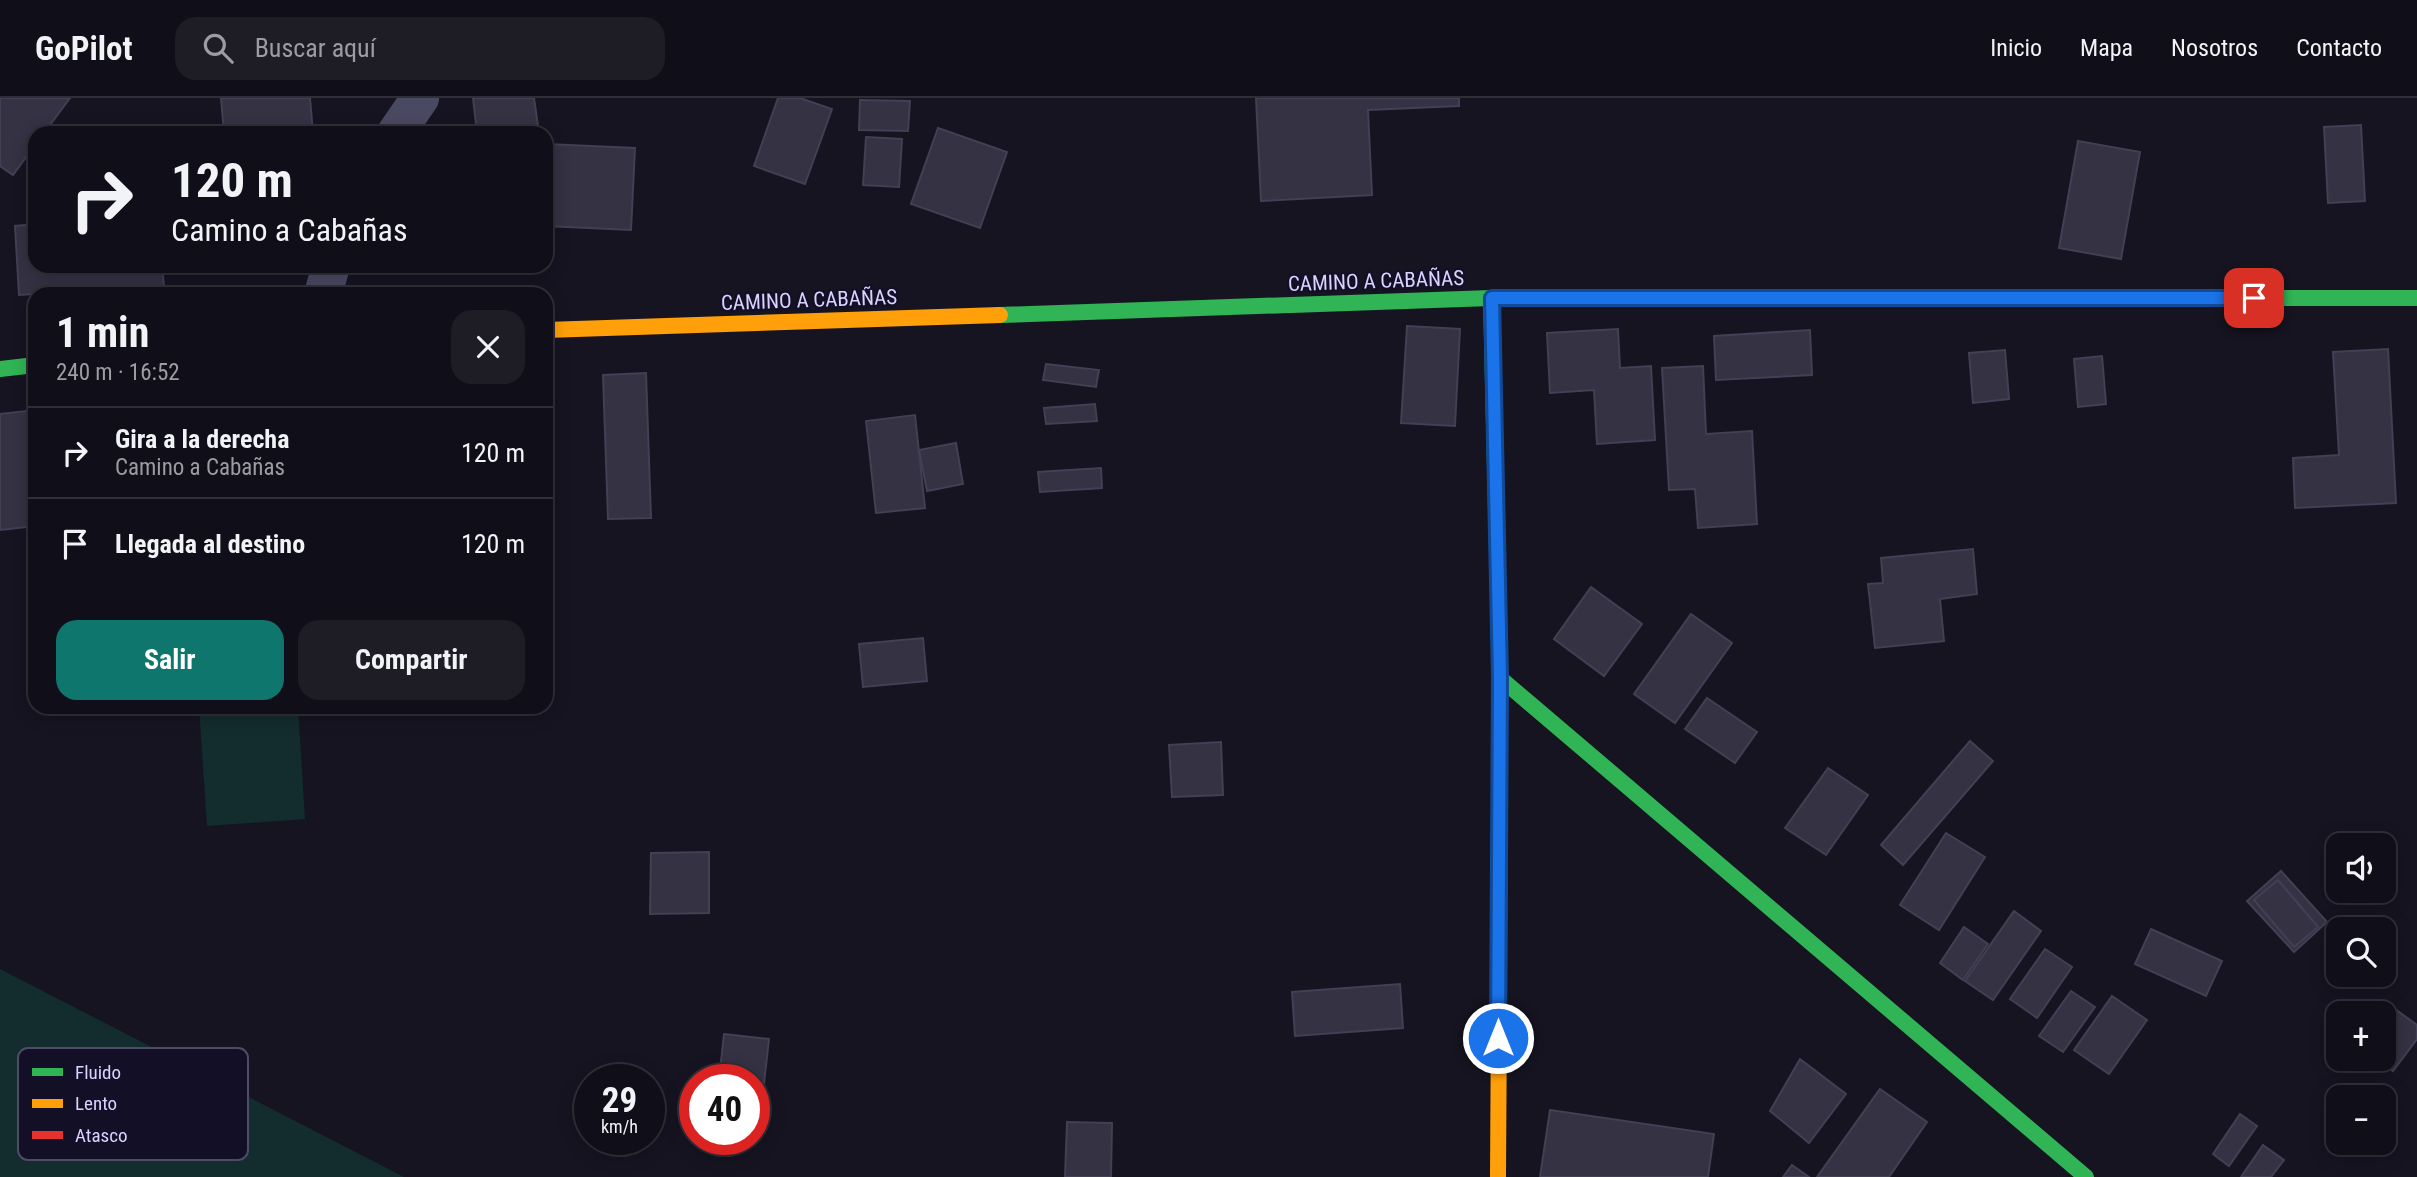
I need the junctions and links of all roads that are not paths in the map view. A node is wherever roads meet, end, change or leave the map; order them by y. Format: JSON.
{"nodes":[{"id":1,"x":420,"y":98,"type":"edge"},
{"id":2,"x":401,"y":126,"type":"edge"},
{"id":3,"x":1492,"y":298,"type":"junction"},
{"id":4,"x":2417,"y":298,"type":"edge"},
{"id":5,"x":553,"y":330,"type":"edge"},
{"id":6,"x":28,"y":366,"type":"edge"},
{"id":7,"x":0,"y":369,"type":"edge"},
{"id":8,"x":1500,"y":678,"type":"junction"},
{"id":9,"x":1498,"y":1177,"type":"edge"},
{"id":10,"x":2086,"y":1177,"type":"edge"}],
"edges":[{"from":1,"to":2,"type":"street"},
{"from":3,"to":4,"type":"street","name":"CAMINO A CABAÑAS"},
{"from":3,"to":5,"type":"street","name":"CAMINO A CABAÑAS"},
{"from":3,"to":8,"type":"street"},
{"from":6,"to":7,"type":"street"},
{"from":8,"to":9,"type":"street"},
{"from":8,"to":10,"type":"street"}]}
